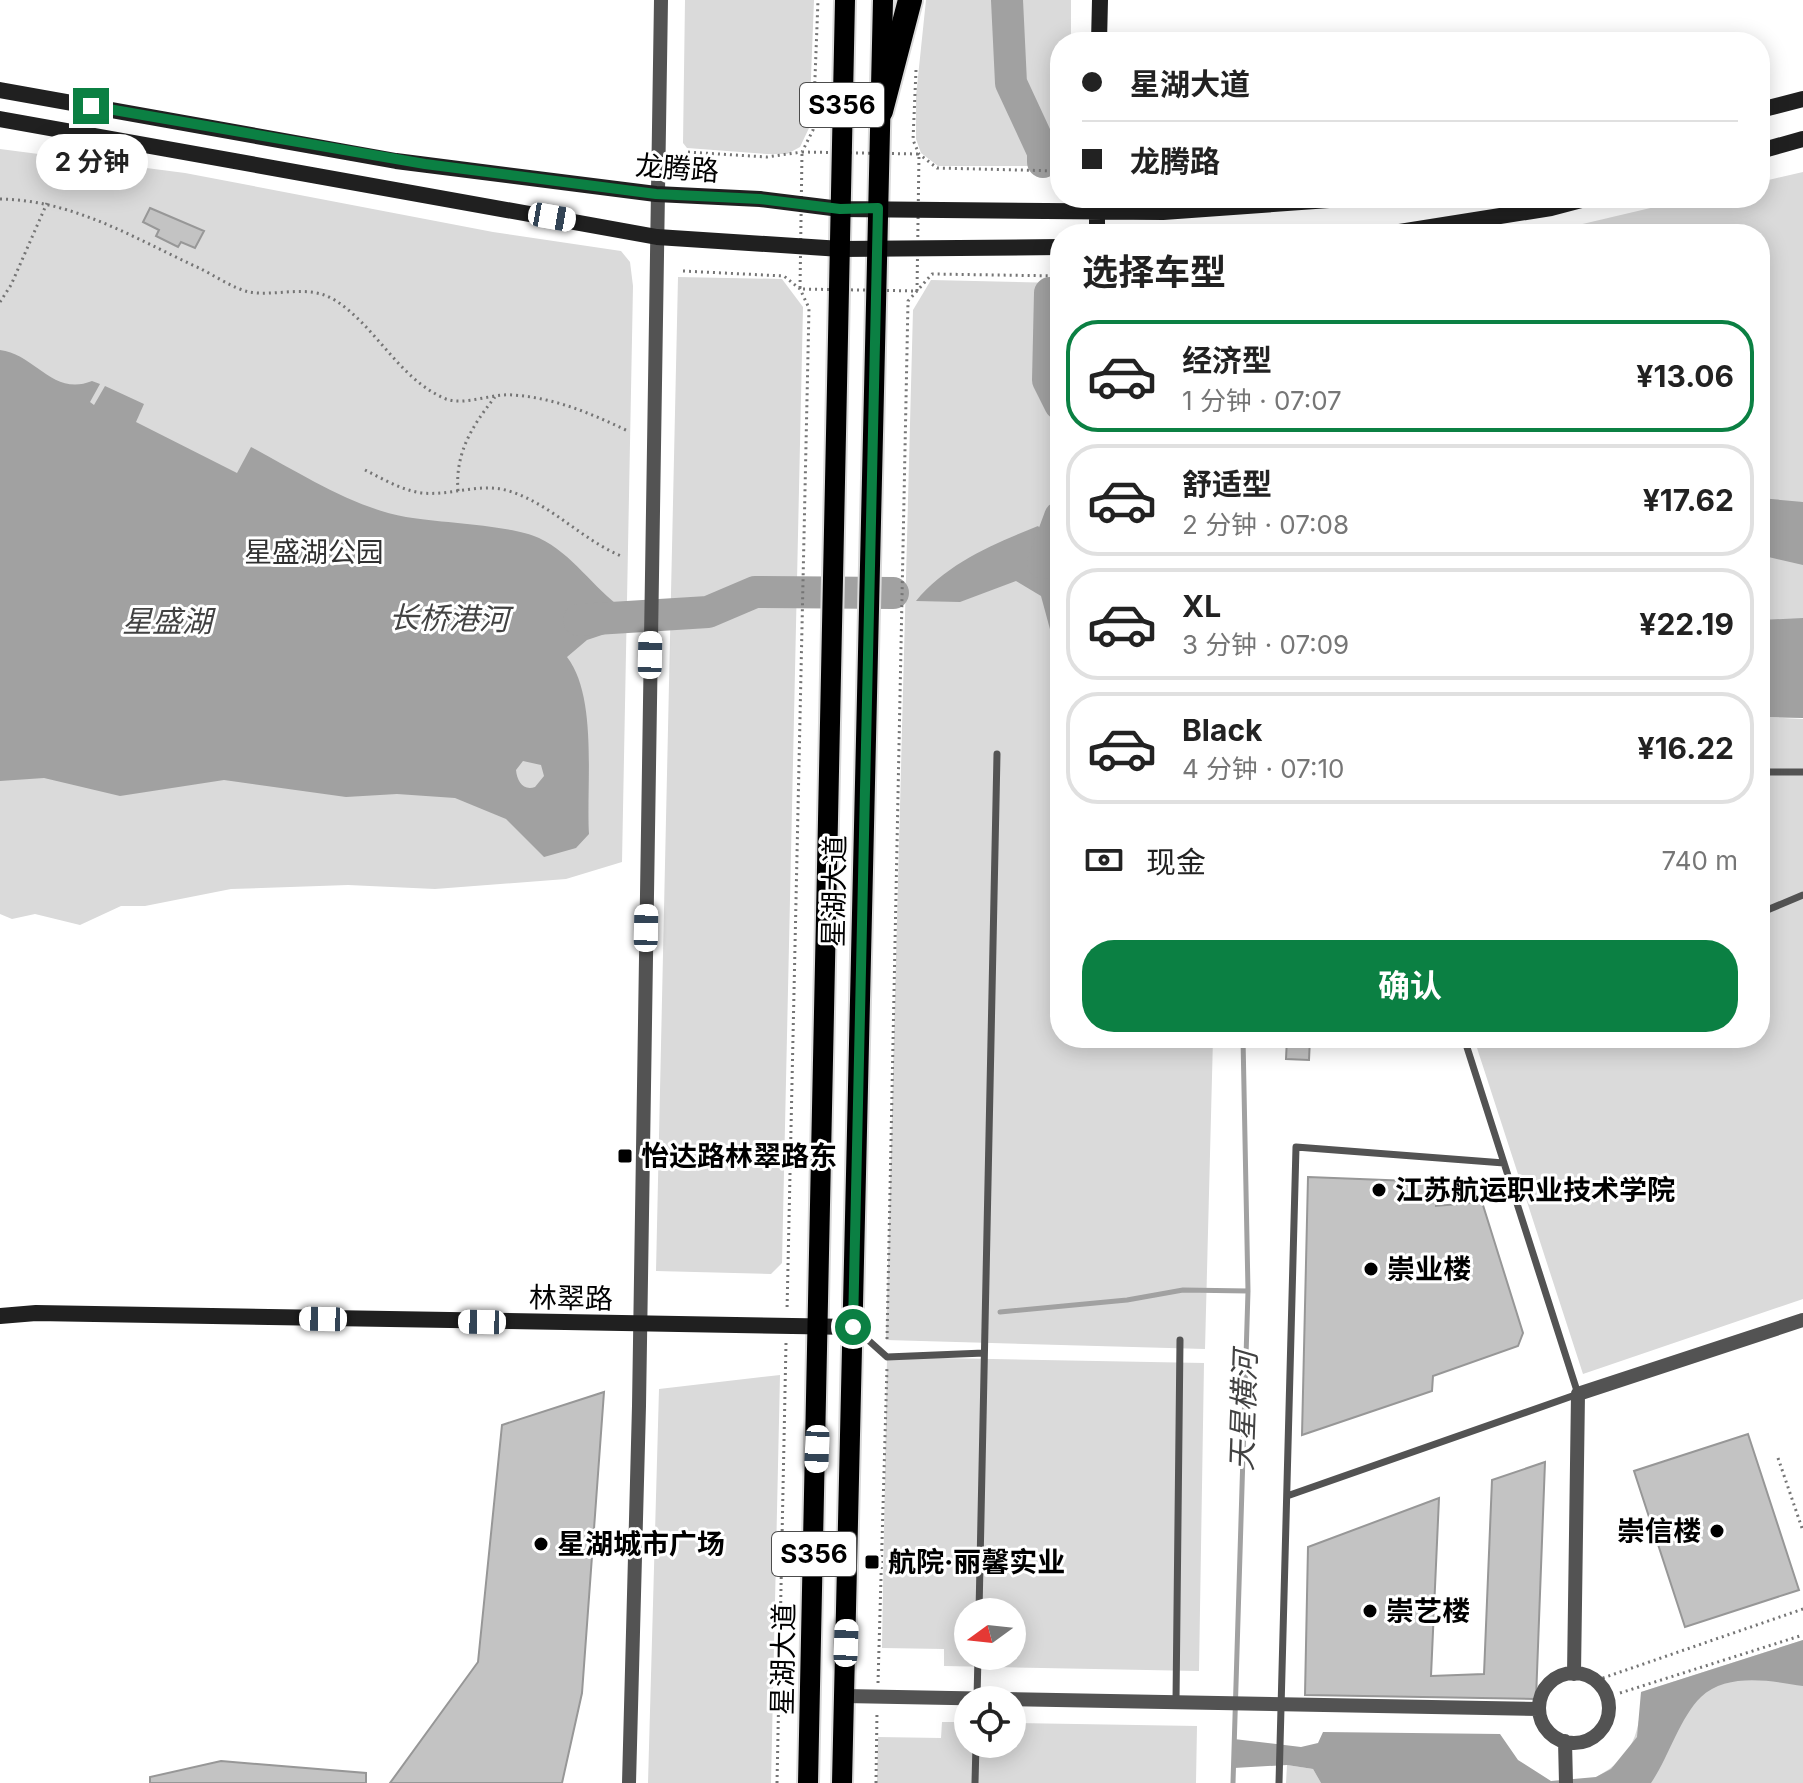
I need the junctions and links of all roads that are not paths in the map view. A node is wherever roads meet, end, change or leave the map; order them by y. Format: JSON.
{"nodes":[{"id":1,"x":661,"y":0,"type":"edge"},
{"id":2,"x":845,"y":0,"type":"edge"},
{"id":3,"x":883,"y":0,"type":"edge"},
{"id":4,"x":910,"y":0,"type":"edge"},
{"id":5,"x":1100,"y":0,"type":"edge"},
{"id":6,"x":1099,"y":32,"type":"edge"},
{"id":7,"x":0,"y":90,"type":"edge"},
{"id":8,"x":1803,"y":99,"type":"edge"},
{"id":9,"x":1770,"y":107,"type":"edge"},
{"id":10,"x":881,"y":111,"type":"junction"},
{"id":11,"x":0,"y":119,"type":"edge"},
{"id":12,"x":1803,"y":139,"type":"edge"},
{"id":13,"x":1770,"y":148,"type":"edge"},
{"id":14,"x":656,"y":194,"type":"junction"},
{"id":15,"x":1050,"y":206,"type":"edge"},
{"id":16,"x":878,"y":208,"type":"junction"},
{"id":17,"x":1125,"y":208,"type":"edge"},
{"id":18,"x":1218,"y":208,"type":"edge"},
{"id":19,"x":1551,"y":208,"type":"edge"},
{"id":20,"x":840,"y":209,"type":"junction"},
{"id":21,"x":1450,"y":224,"type":"edge"},
{"id":22,"x":657,"y":237,"type":"junction"},
{"id":23,"x":1050,"y":247,"type":"edge"},
{"id":24,"x":841,"y":249,"type":"junction"},
{"id":25,"x":875,"y":249,"type":"junction"},
{"id":26,"x":997,"y":754,"type":"dead end"},
{"id":27,"x":1770,"y":772,"type":"edge"},
{"id":28,"x":1803,"y":772,"type":"edge"},
{"id":29,"x":1803,"y":895,"type":"edge"},
{"id":30,"x":1770,"y":909,"type":"edge"},
{"id":31,"x":1467,"y":1048,"type":"edge"},
{"id":32,"x":1504,"y":1163,"type":"junction"},
{"id":33,"x":0,"y":1316,"type":"edge"},
{"id":34,"x":1803,"y":1320,"type":"edge"},
{"id":35,"x":641,"y":1325,"type":"junction"},
{"id":36,"x":820,"y":1326,"type":"junction"},
{"id":37,"x":853,"y":1327,"type":"junction"},
{"id":38,"x":1180,"y":1340,"type":"dead end"},
{"id":39,"x":984,"y":1353,"type":"junction"},
{"id":40,"x":1578,"y":1394,"type":"junction"},
{"id":41,"x":1287,"y":1496,"type":"junction"},
{"id":42,"x":979,"y":1598,"type":"edge"},
{"id":43,"x":1574,"y":1674,"type":"junction"},
{"id":44,"x":844,"y":1696,"type":"junction"},
{"id":45,"x":954,"y":1698,"type":"edge"},
{"id":46,"x":1026,"y":1699,"type":"edge"},
{"id":47,"x":1176,"y":1701,"type":"junction"},
{"id":48,"x":1282,"y":1705,"type":"junction"},
{"id":49,"x":1538,"y":1709,"type":"junction"},
{"id":50,"x":1565,"y":1741,"type":"junction"},
{"id":51,"x":976,"y":1758,"type":"edge"},
{"id":52,"x":1566,"y":1781,"type":"edge"},
{"id":53,"x":629,"y":1783,"type":"edge"},
{"id":54,"x":808,"y":1783,"type":"edge"},
{"id":55,"x":842,"y":1783,"type":"edge"},
{"id":56,"x":975,"y":1783,"type":"edge"},
{"id":57,"x":1279,"y":1783,"type":"edge"}],
"edges":[{"from":1,"to":14,"type":"street"},
{"from":2,"to":20,"type":"main road","name":"星湖大道","number":"S356"},
{"from":3,"to":10,"type":"main road","name":"星湖大道","number":"S356"},
{"from":4,"to":10,"type":"highway"},
{"from":5,"to":6,"type":"main road"},
{"from":7,"to":14,"type":"main road","name":"龙腾路"},
{"from":8,"to":9,"type":"main road"},
{"from":10,"to":16,"type":"main road","name":"星湖大道","number":"S356"},
{"from":11,"to":22,"type":"main road"},
{"from":12,"to":13,"type":"main road"},
{"from":14,"to":20,"type":"main road","name":"龙腾路"},
{"from":14,"to":22,"type":"street"},
{"from":15,"to":16,"type":"main road","name":"龙腾路"},
{"from":16,"to":20,"type":"main road","name":"龙腾路"},
{"from":16,"to":25,"type":"main road","name":"星湖大道","number":"S356"},
{"from":17,"to":18,"type":"main road","name":"龙腾路"},
{"from":19,"to":21,"type":"main road"},
{"from":20,"to":24,"type":"main road","name":"星湖大道","number":"S356"},
{"from":22,"to":24,"type":"main road"},
{"from":22,"to":35,"type":"street"},
{"from":23,"to":25,"type":"main road"},
{"from":24,"to":25,"type":"main road"},
{"from":24,"to":36,"type":"main road","name":"星湖大道","number":"S356"},
{"from":25,"to":37,"type":"main road","name":"星湖大道","number":"S356"},
{"from":26,"to":39,"type":"lane"},
{"from":27,"to":28,"type":"lane"},
{"from":29,"to":30,"type":"lane"},
{"from":31,"to":32,"type":"lane"},
{"from":32,"to":40,"type":"lane"},
{"from":32,"to":41,"type":"lane"},
{"from":33,"to":35,"type":"main road","name":"林翠路"},
{"from":34,"to":40,"type":"street"},
{"from":35,"to":36,"type":"main road","name":"林翠路"},
{"from":35,"to":53,"type":"street"},
{"from":36,"to":37,"type":"main road","name":"林翠路"},
{"from":36,"to":54,"type":"main road","name":"星湖大道","number":"S356"},
{"from":37,"to":39,"type":"lane"},
{"from":37,"to":44,"type":"main road","name":"星湖大道","number":"S356"},
{"from":38,"to":47,"type":"lane"},
{"from":39,"to":42,"type":"lane"},
{"from":40,"to":41,"type":"lane"},
{"from":40,"to":43,"type":"street"},
{"from":41,"to":48,"type":"lane"},
{"from":43,"to":49,"type":"street"},
{"from":43,"to":50,"type":"street"},
{"from":44,"to":45,"type":"street"},
{"from":44,"to":55,"type":"main road","name":"星湖大道","number":"S356"},
{"from":46,"to":47,"type":"street"},
{"from":47,"to":48,"type":"street"},
{"from":48,"to":49,"type":"street"},
{"from":48,"to":57,"type":"lane"},
{"from":49,"to":50,"type":"street"},
{"from":50,"to":52,"type":"street"},
{"from":51,"to":56,"type":"lane"}]}
